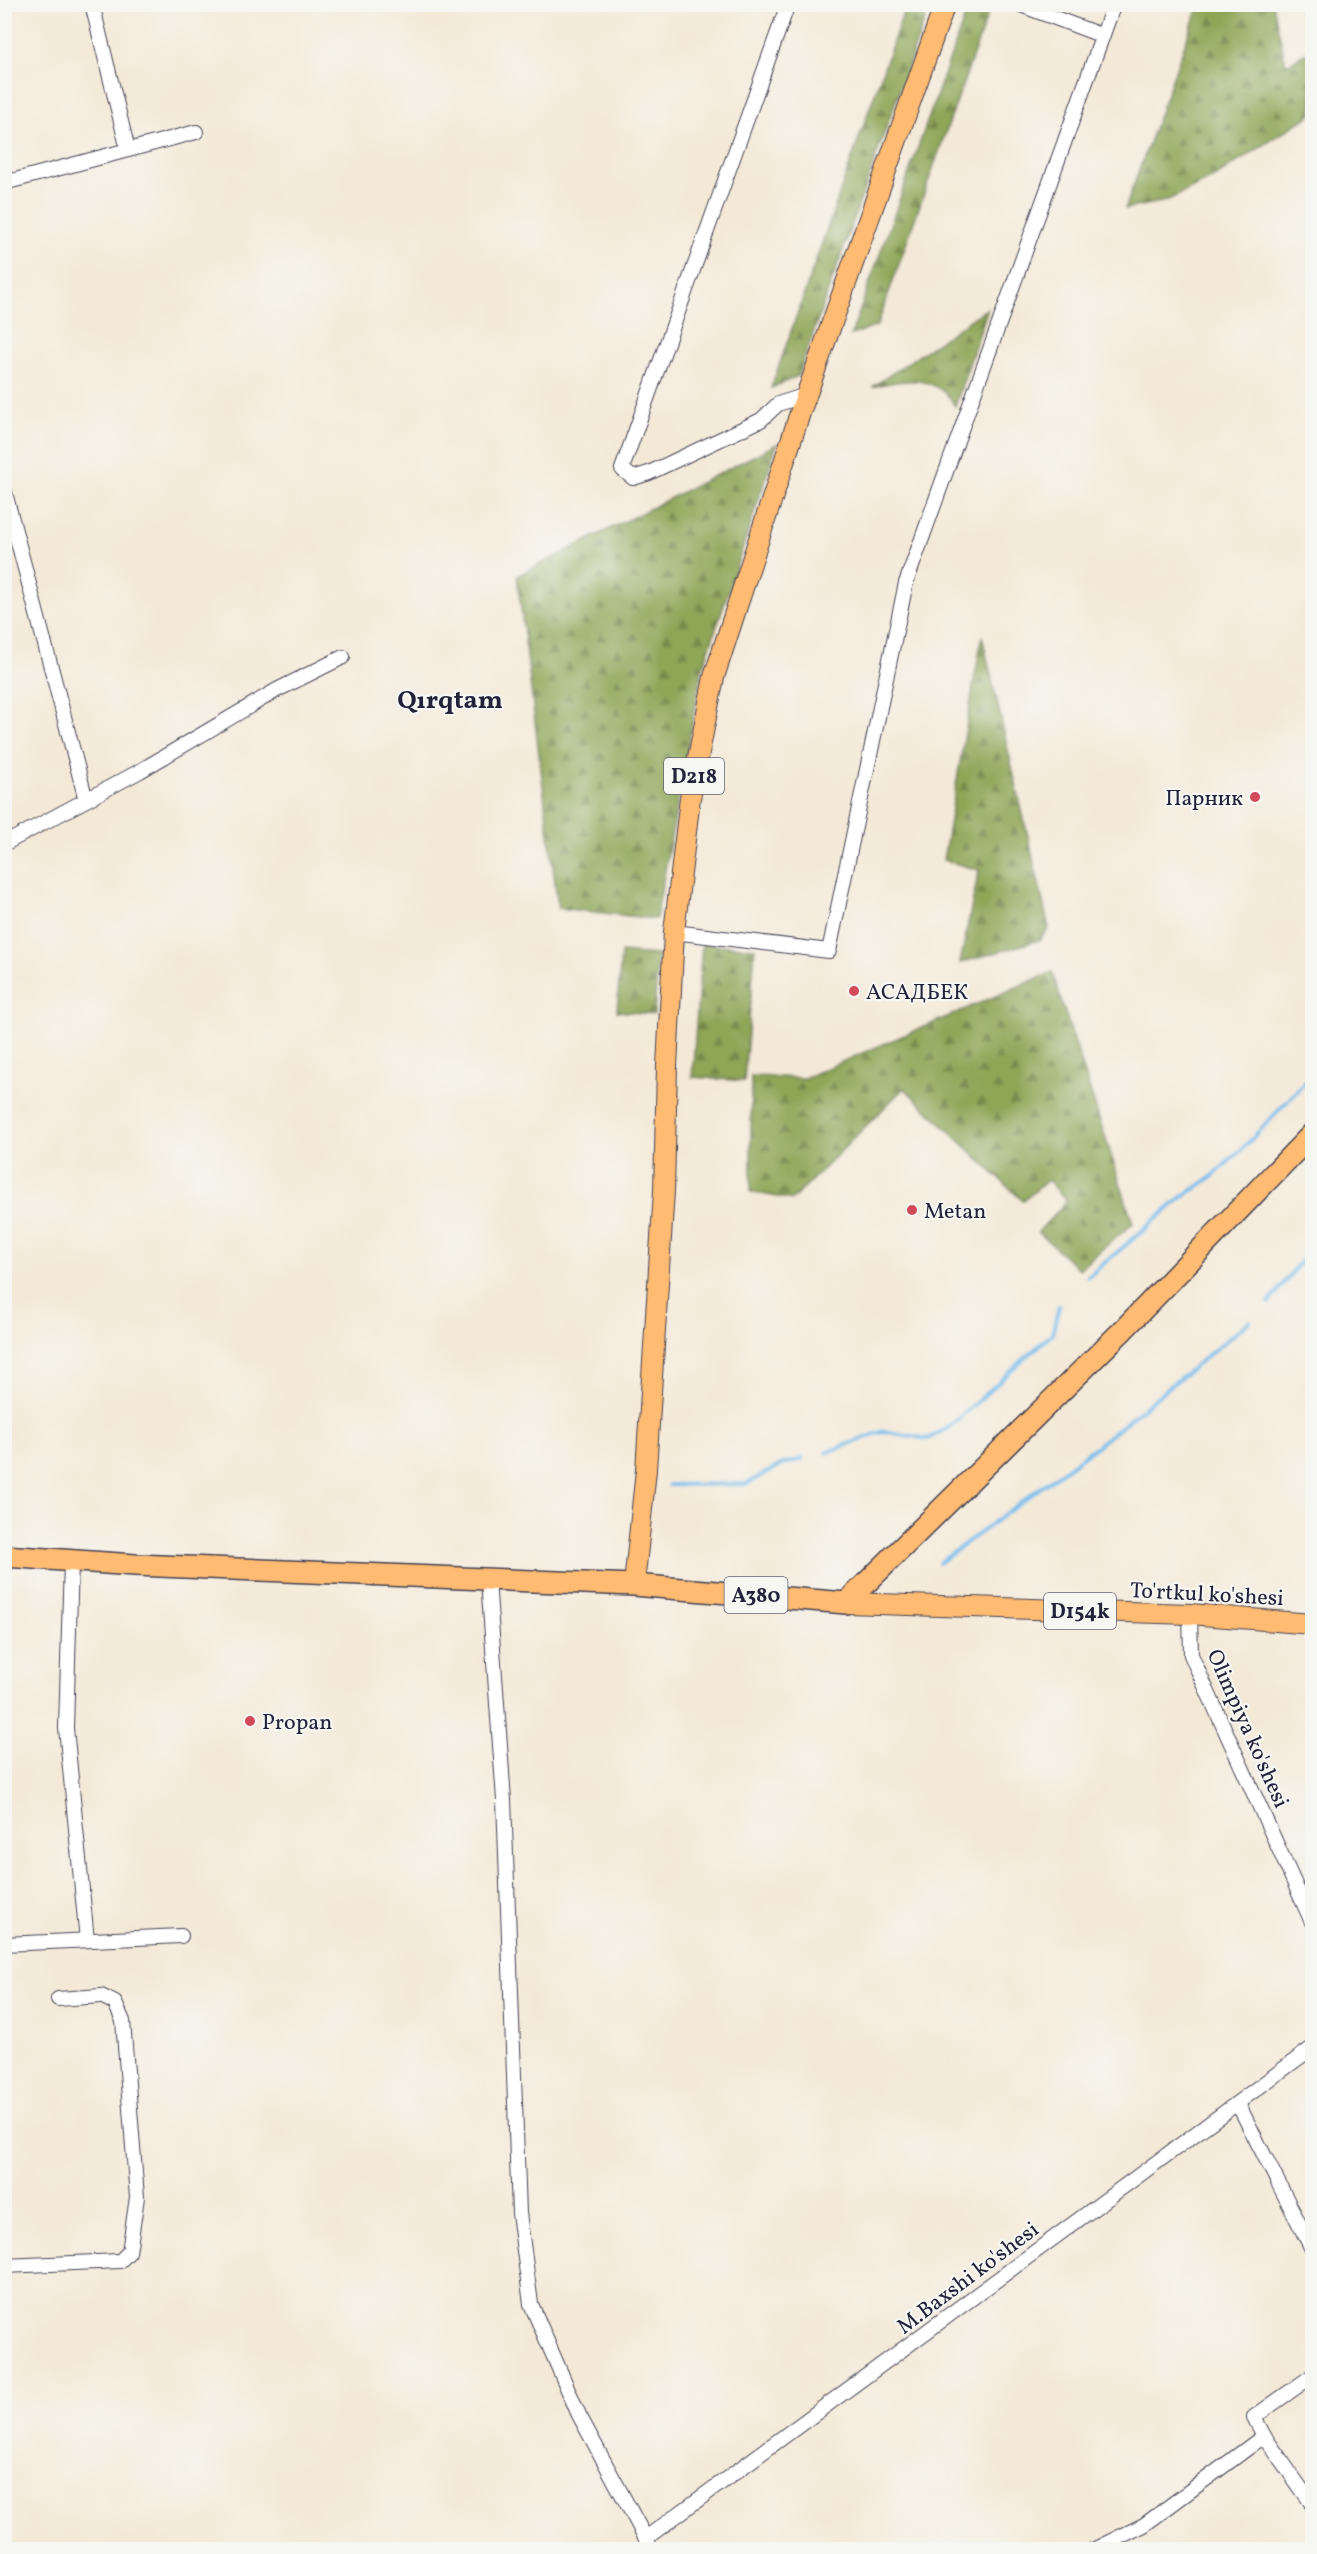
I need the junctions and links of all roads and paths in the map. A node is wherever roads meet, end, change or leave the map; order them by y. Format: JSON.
{"nodes":[{"id":1,"x":92,"y":4,"type":"edge"},
{"id":2,"x":788,"y":4,"type":"edge"},
{"id":3,"x":945,"y":4,"type":"edge"},
{"id":4,"x":1018,"y":4,"type":"edge"},
{"id":5,"x":1114,"y":4,"type":"edge"},
{"id":6,"x":1103,"y":36,"type":"junction"},
{"id":7,"x":196,"y":132,"type":"dead end"},
{"id":8,"x":128,"y":150,"type":"junction"},
{"id":9,"x":4,"y":183,"type":"edge"},
{"id":10,"x":806,"y":395,"type":"junction"},
{"id":11,"x":4,"y":489,"type":"edge"},
{"id":12,"x":343,"y":657,"type":"dead end"},
{"id":13,"x":86,"y":800,"type":"junction"},
{"id":14,"x":4,"y":844,"type":"edge"},
{"id":15,"x":674,"y":932,"type":"junction"},
{"id":16,"x":1312,"y":1134,"type":"edge"},
{"id":17,"x":4,"y":1556,"type":"edge"},
{"id":18,"x":71,"y":1562,"type":"junction"},
{"id":19,"x":488,"y":1580,"type":"junction"},
{"id":20,"x":634,"y":1585,"type":"junction"},
{"id":21,"x":846,"y":1603,"type":"junction"},
{"id":22,"x":1190,"y":1614,"type":"junction"},
{"id":23,"x":1312,"y":1624,"type":"edge"},
{"id":24,"x":1312,"y":1922,"type":"edge"},
{"id":25,"x":181,"y":1936,"type":"dead end"},
{"id":26,"x":87,"y":1940,"type":"junction"},
{"id":27,"x":4,"y":1944,"type":"edge"},
{"id":28,"x":58,"y":1999,"type":"dead end"},
{"id":29,"x":1312,"y":2049,"type":"edge"},
{"id":30,"x":1238,"y":2104,"type":"junction"},
{"id":31,"x":1312,"y":2249,"type":"edge"},
{"id":32,"x":4,"y":2266,"type":"edge"},
{"id":33,"x":1312,"y":2376,"type":"edge"},
{"id":34,"x":1264,"y":2436,"type":"junction"},
{"id":35,"x":1312,"y":2504,"type":"edge"},
{"id":36,"x":649,"y":2544,"type":"edge"},
{"id":37,"x":1093,"y":2550,"type":"edge"}],
"edges":[{"from":1,"to":8,"type":"street"},
{"from":2,"to":10,"type":"street"},
{"from":3,"to":10,"type":"main road","number":"D218"},
{"from":4,"to":6,"type":"street"},
{"from":5,"to":6,"type":"street"},
{"from":6,"to":15,"type":"street"},
{"from":7,"to":8,"type":"street"},
{"from":8,"to":9,"type":"street"},
{"from":10,"to":15,"type":"main road","number":"D218"},
{"from":11,"to":13,"type":"street"},
{"from":12,"to":13,"type":"street"},
{"from":13,"to":14,"type":"street"},
{"from":15,"to":20,"type":"main road","number":"D218"},
{"from":16,"to":21,"type":"highway"},
{"from":17,"to":18,"type":"highway","number":"A380"},
{"from":18,"to":19,"type":"highway","number":"A380"},
{"from":18,"to":26,"type":"street"},
{"from":19,"to":20,"type":"highway","number":"A380"},
{"from":19,"to":36,"type":"street"},
{"from":20,"to":21,"type":"highway","number":"A380"},
{"from":21,"to":22,"type":"main road","name":"To'rtkul ko'shesi","number":"D154k"},
{"from":22,"to":23,"type":"main road","name":"To'rtkul ko'shesi","number":"D154k"},
{"from":22,"to":24,"type":"street","name":"Olimpiya ko'shesi"},
{"from":25,"to":26,"type":"street"},
{"from":26,"to":27,"type":"street"},
{"from":28,"to":32,"type":"street"},
{"from":29,"to":30,"type":"street","name":"M.Baxshi ko'shesi"},
{"from":30,"to":31,"type":"street"},
{"from":30,"to":36,"type":"street","name":"M.Baxshi ko'shesi"},
{"from":33,"to":34,"type":"street"},
{"from":34,"to":35,"type":"street"},
{"from":34,"to":37,"type":"street"}]}
